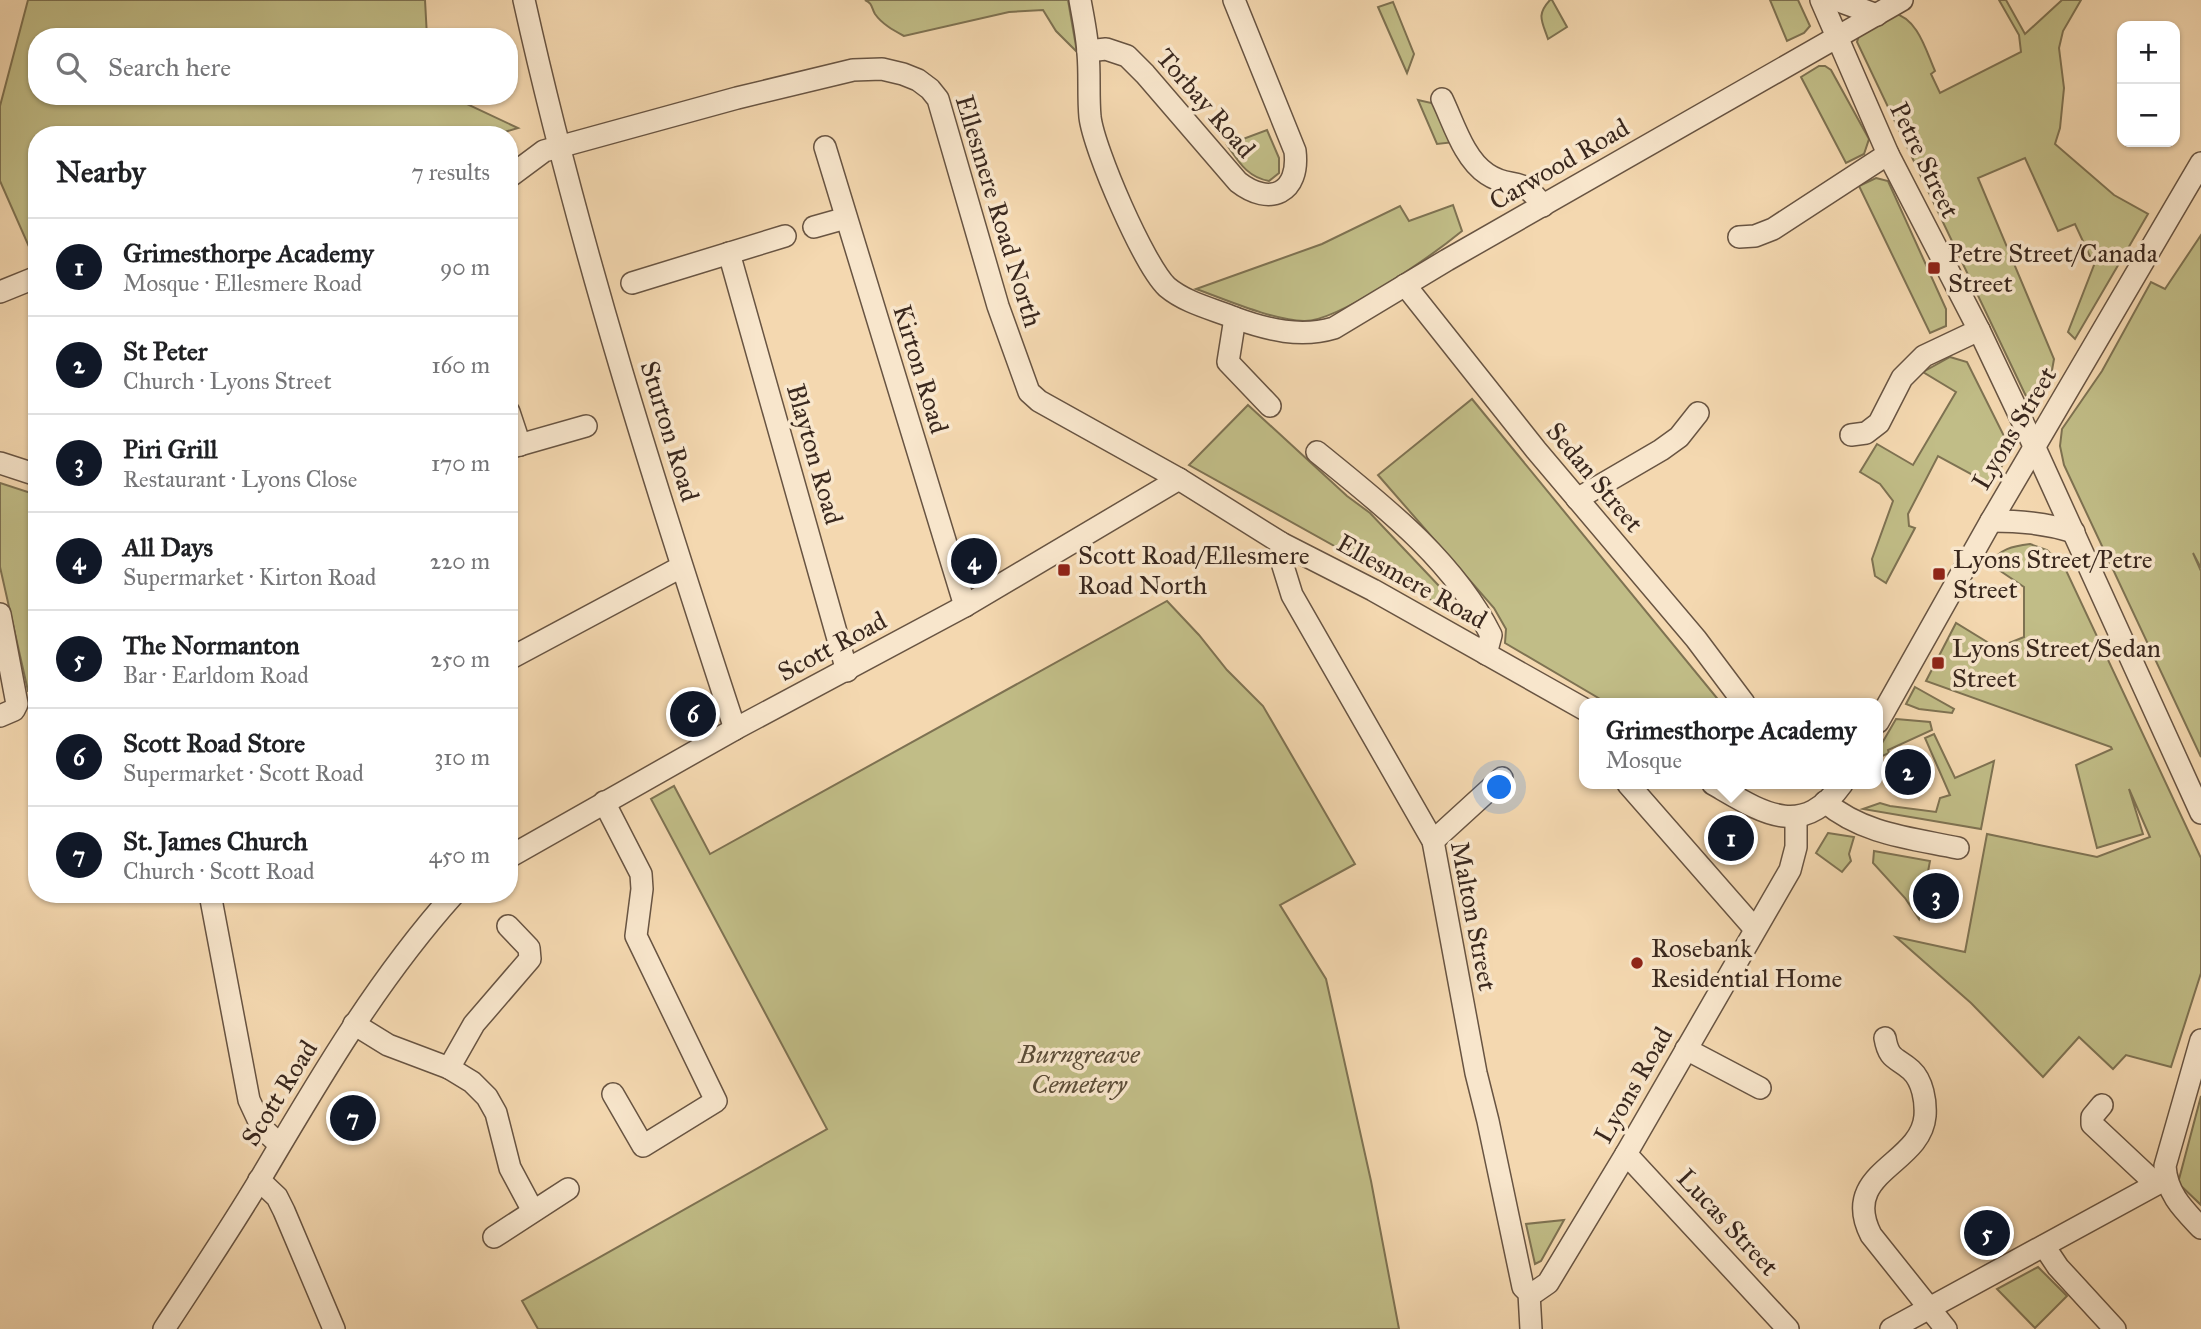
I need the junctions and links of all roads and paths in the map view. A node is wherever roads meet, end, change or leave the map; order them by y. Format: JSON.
{"nodes":[{"id":1,"x":524,"y":0,"type":"edge"},
{"id":2,"x":1080,"y":0,"type":"edge"},
{"id":3,"x":1234,"y":0,"type":"edge"},
{"id":4,"x":1821,"y":0,"type":"edge"},
{"id":5,"x":1836,"y":0,"type":"edge"},
{"id":6,"x":1902,"y":0,"type":"edge"},
{"id":7,"x":1877,"y":15,"type":"junction"},
{"id":8,"x":1838,"y":38,"type":"junction"},
{"id":9,"x":1088,"y":51,"type":"junction"},
{"id":10,"x":1442,"y":99,"type":"dead end"},
{"id":11,"x":825,"y":147,"type":"dead end"},
{"id":12,"x":558,"y":148,"type":"junction"},
{"id":13,"x":1888,"y":154,"type":"junction"},
{"id":14,"x":2201,"y":163,"type":"edge"},
{"id":15,"x":518,"y":170,"type":"edge"},
{"id":16,"x":1543,"y":205,"type":"junction"},
{"id":17,"x":846,"y":218,"type":"junction"},
{"id":18,"x":814,"y":227,"type":"dead end"},
{"id":19,"x":785,"y":236,"type":"dead end"},
{"id":20,"x":1739,"y":237,"type":"dead end"},
{"id":21,"x":729,"y":253,"type":"junction"},
{"id":22,"x":28,"y":281,"type":"edge"},
{"id":23,"x":632,"y":283,"type":"dead end"},
{"id":24,"x":1405,"y":285,"type":"junction"},
{"id":25,"x":0,"y":292,"type":"edge"},
{"id":26,"x":1236,"y":318,"type":"junction"},
{"id":27,"x":1979,"y":330,"type":"junction"},
{"id":28,"x":1270,"y":406,"type":"dead end"},
{"id":29,"x":1699,"y":413,"type":"dead end"},
{"id":30,"x":586,"y":426,"type":"dead end"},
{"id":31,"x":1850,"y":435,"type":"dead end"},
{"id":32,"x":518,"y":446,"type":"edge"},
{"id":33,"x":2035,"y":448,"type":"junction"},
{"id":34,"x":1317,"y":452,"type":"dead end"},
{"id":35,"x":0,"y":463,"type":"edge"},
{"id":36,"x":28,"y":472,"type":"edge"},
{"id":37,"x":1179,"y":479,"type":"junction"},
{"id":38,"x":1577,"y":499,"type":"junction"},
{"id":39,"x":1991,"y":522,"type":"junction"},
{"id":40,"x":2074,"y":532,"type":"junction"},
{"id":41,"x":1281,"y":543,"type":"junction"},
{"id":42,"x":681,"y":567,"type":"junction"},
{"id":43,"x":965,"y":606,"type":"junction"},
{"id":44,"x":0,"y":614,"type":"edge"},
{"id":45,"x":518,"y":654,"type":"edge"},
{"id":46,"x":1486,"y":654,"type":"junction"},
{"id":47,"x":847,"y":671,"type":"junction"},
{"id":48,"x":1740,"y":698,"type":"edge"},
{"id":49,"x":1579,"y":706,"type":"edge"},
{"id":50,"x":7,"y":713,"type":"edge"},
{"id":51,"x":1883,"y":713,"type":"edge"},
{"id":52,"x":735,"y":729,"type":"junction"},
{"id":53,"x":1502,"y":778,"type":"dead end"},
{"id":54,"x":1632,"y":789,"type":"edge"},
{"id":55,"x":1722,"y":789,"type":"edge"},
{"id":56,"x":1838,"y":789,"type":"edge"},
{"id":57,"x":604,"y":802,"type":"junction"},
{"id":58,"x":1811,"y":809,"type":"junction"},
{"id":59,"x":2201,"y":813,"type":"edge"},
{"id":60,"x":1433,"y":841,"type":"junction"},
{"id":61,"x":1958,"y":848,"type":"dead end"},
{"id":62,"x":518,"y":852,"type":"edge"},
{"id":63,"x":212,"y":903,"type":"edge"},
{"id":64,"x":447,"y":903,"type":"edge"},
{"id":65,"x":508,"y":926,"type":"dead end"},
{"id":66,"x":1755,"y":929,"type":"junction"},
{"id":67,"x":354,"y":1024,"type":"junction"},
{"id":68,"x":1885,"y":1038,"type":"dead end"},
{"id":69,"x":2201,"y":1040,"type":"edge"},
{"id":70,"x":1686,"y":1049,"type":"junction"},
{"id":71,"x":449,"y":1068,"type":"junction"},
{"id":72,"x":1760,"y":1088,"type":"dead end"},
{"id":73,"x":613,"y":1094,"type":"dead end"},
{"id":74,"x":2102,"y":1105,"type":"dead end"},
{"id":75,"x":279,"y":1144,"type":"junction"},
{"id":76,"x":1626,"y":1154,"type":"junction"},
{"id":77,"x":259,"y":1180,"type":"junction"},
{"id":78,"x":2161,"y":1181,"type":"junction"},
{"id":79,"x":568,"y":1189,"type":"dead end"},
{"id":80,"x":533,"y":1211,"type":"junction"},
{"id":81,"x":2201,"y":1228,"type":"edge"},
{"id":82,"x":494,"y":1237,"type":"dead end"},
{"id":83,"x":2044,"y":1246,"type":"junction"},
{"id":84,"x":1530,"y":1293,"type":"junction"},
{"id":85,"x":1930,"y":1308,"type":"junction"},
{"id":86,"x":173,"y":1326,"type":"edge"},
{"id":87,"x":334,"y":1329,"type":"edge"},
{"id":88,"x":1531,"y":1329,"type":"edge"},
{"id":89,"x":1788,"y":1329,"type":"edge"},
{"id":90,"x":1891,"y":1329,"type":"edge"},
{"id":91,"x":1946,"y":1329,"type":"edge"},
{"id":92,"x":2115,"y":1329,"type":"edge"}],
"edges":[{"from":1,"to":12,"type":"street","name":"Sturton Road"},
{"from":2,"to":9,"type":"street","name":"Carwood Road"},
{"from":3,"to":9,"type":"street","name":"Torbay Road"},
{"from":4,"to":8,"type":"street","name":"Petre Street"},
{"from":5,"to":7,"type":"street"},
{"from":6,"to":7,"type":"street","name":"Carwood Road"},
{"from":7,"to":8,"type":"street","name":"Carwood Road"},
{"from":8,"to":13,"type":"street","name":"Petre Street"},
{"from":8,"to":16,"type":"street","name":"Carwood Road"},
{"from":9,"to":26,"type":"street","name":"Carwood Road"},
{"from":10,"to":16,"type":"street"},
{"from":11,"to":17,"type":"street","name":"Kirton Road"},
{"from":12,"to":15,"type":"street","name":"Ellesmere Road North"},
{"from":12,"to":37,"type":"street","name":"Ellesmere Road North"},
{"from":12,"to":42,"type":"street","name":"Sturton Road"},
{"from":13,"to":20,"type":"street"},
{"from":13,"to":27,"type":"street","name":"Petre Street"},
{"from":14,"to":33,"type":"street","name":"Lyons Street"},
{"from":16,"to":24,"type":"street","name":"Carwood Road"},
{"from":17,"to":18,"type":"street"},
{"from":17,"to":43,"type":"street","name":"Kirton Road"},
{"from":19,"to":21,"type":"street"},
{"from":21,"to":23,"type":"street"},
{"from":21,"to":47,"type":"street","name":"Blayton Road"},
{"from":22,"to":25,"type":"street"},
{"from":24,"to":26,"type":"street","name":"Carwood Road"},
{"from":24,"to":38,"type":"street","name":"Sedan Street"},
{"from":26,"to":28,"type":"street"},
{"from":27,"to":31,"type":"street"},
{"from":27,"to":33,"type":"street","name":"Petre Street"},
{"from":29,"to":38,"type":"street"},
{"from":30,"to":32,"type":"street"},
{"from":33,"to":39,"type":"street","name":"Lyons Street"},
{"from":33,"to":40,"type":"street","name":"Petre Street"},
{"from":34,"to":46,"type":"street"},
{"from":35,"to":36,"type":"street"},
{"from":37,"to":41,"type":"street","name":"Ellesmere Road"},
{"from":37,"to":43,"type":"street","name":"Scott Road"},
{"from":38,"to":48,"type":"street","name":"Sedan Street"},
{"from":39,"to":40,"type":"street"},
{"from":39,"to":51,"type":"street","name":"Lyons Street"},
{"from":40,"to":59,"type":"street","name":"Petre Street"},
{"from":41,"to":46,"type":"street","name":"Ellesmere Road"},
{"from":41,"to":60,"type":"street","name":"Malton Street"},
{"from":42,"to":45,"type":"street"},
{"from":42,"to":52,"type":"street","name":"Sturton Road"},
{"from":43,"to":47,"type":"street","name":"Scott Road"},
{"from":44,"to":50,"type":"street"},
{"from":46,"to":49,"type":"street","name":"Ellesmere Road"},
{"from":47,"to":52,"type":"street","name":"Scott Road"},
{"from":52,"to":57,"type":"street","name":"Scott Road"},
{"from":53,"to":60,"type":"street"},
{"from":54,"to":66,"type":"street"},
{"from":55,"to":58,"type":"street"},
{"from":56,"to":58,"type":"street"},
{"from":57,"to":62,"type":"street","name":"Scott Road"},
{"from":57,"to":73,"type":"street"},
{"from":58,"to":61,"type":"street"},
{"from":58,"to":66,"type":"street","name":"Lyons Road"},
{"from":60,"to":84,"type":"street","name":"Malton Street"},
{"from":63,"to":75,"type":"street"},
{"from":64,"to":67,"type":"street","name":"Scott Road"},
{"from":65,"to":71,"type":"street"},
{"from":66,"to":70,"type":"street","name":"Lyons Road"},
{"from":67,"to":71,"type":"street"},
{"from":67,"to":75,"type":"street","name":"Scott Road"},
{"from":68,"to":85,"type":"street"},
{"from":69,"to":78,"type":"street"},
{"from":70,"to":72,"type":"street"},
{"from":70,"to":76,"type":"street","name":"Lyons Road"},
{"from":71,"to":80,"type":"street"},
{"from":74,"to":78,"type":"street"},
{"from":75,"to":77,"type":"street","name":"Scott Road"},
{"from":76,"to":84,"type":"street","name":"Lyons Road"},
{"from":76,"to":89,"type":"street","name":"Lucas Street"},
{"from":77,"to":86,"type":"street","name":"Scott Road"},
{"from":77,"to":87,"type":"street"},
{"from":78,"to":81,"type":"street"},
{"from":78,"to":83,"type":"street"},
{"from":79,"to":80,"type":"street"},
{"from":80,"to":82,"type":"street"},
{"from":83,"to":85,"type":"street"},
{"from":83,"to":92,"type":"street"},
{"from":84,"to":88,"type":"street","name":"Malton Street"},
{"from":85,"to":90,"type":"street"},
{"from":85,"to":91,"type":"street"}]}
